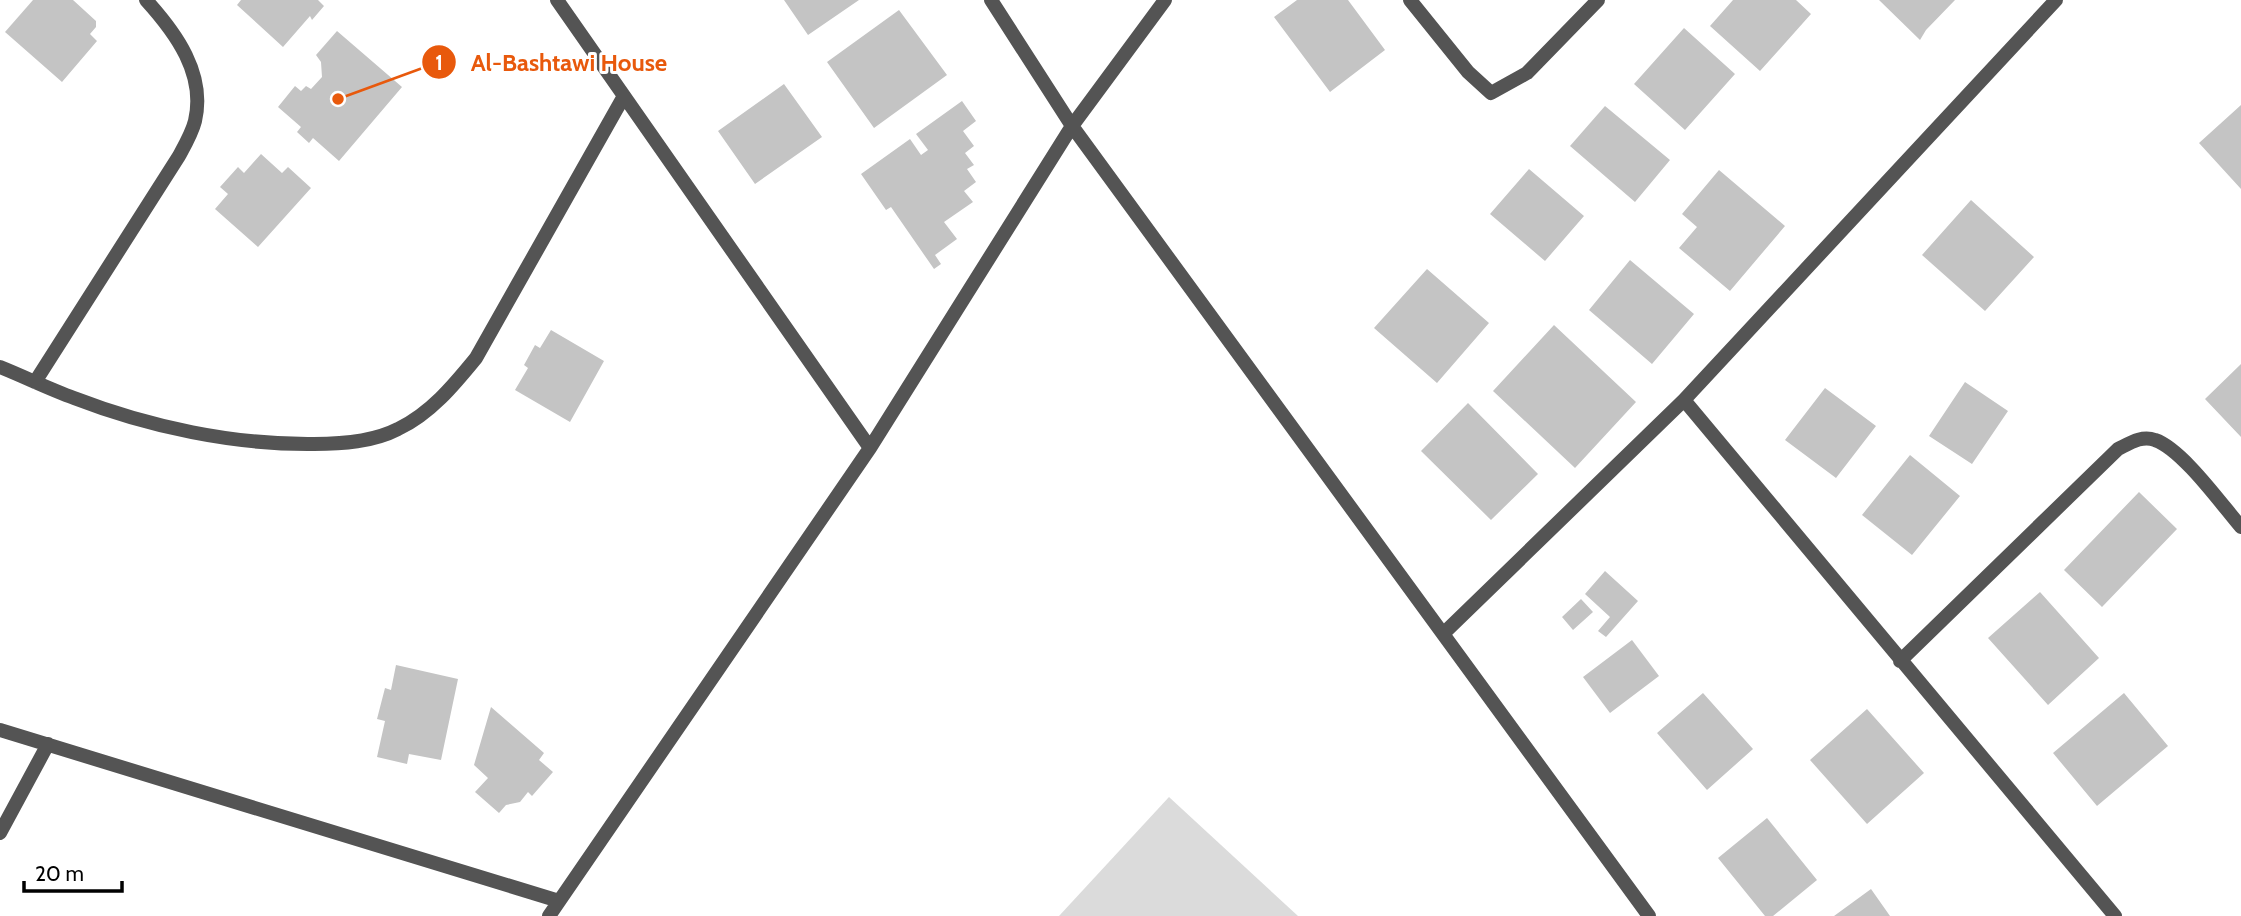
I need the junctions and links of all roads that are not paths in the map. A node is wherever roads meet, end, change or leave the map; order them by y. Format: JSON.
{"nodes":[{"id":1,"x":146,"y":0,"type":"edge"},
{"id":2,"x":557,"y":0,"type":"edge"},
{"id":3,"x":991,"y":0,"type":"edge"},
{"id":4,"x":1165,"y":0,"type":"edge"},
{"id":5,"x":1410,"y":0,"type":"edge"},
{"id":6,"x":1598,"y":0,"type":"edge"},
{"id":7,"x":2056,"y":0,"type":"edge"},
{"id":8,"x":624,"y":96,"type":"junction"},
{"id":9,"x":1072,"y":126,"type":"junction"},
{"id":10,"x":0,"y":367,"type":"edge"},
{"id":11,"x":35,"y":382,"type":"junction"},
{"id":12,"x":1684,"y":400,"type":"junction"},
{"id":13,"x":870,"y":448,"type":"junction"},
{"id":14,"x":2241,"y":527,"type":"edge"},
{"id":15,"x":1444,"y":633,"type":"junction"},
{"id":16,"x":1900,"y":661,"type":"junction"},
{"id":17,"x":0,"y":730,"type":"edge"},
{"id":18,"x":48,"y":744,"type":"junction"},
{"id":19,"x":0,"y":833,"type":"edge"},
{"id":20,"x":559,"y":901,"type":"junction"},
{"id":21,"x":549,"y":916,"type":"edge"},
{"id":22,"x":1649,"y":916,"type":"edge"},
{"id":23,"x":2115,"y":916,"type":"edge"}],
"edges":[{"from":1,"to":11,"type":"street"},
{"from":2,"to":8,"type":"street"},
{"from":3,"to":9,"type":"street"},
{"from":4,"to":9,"type":"street"},
{"from":5,"to":6,"type":"street"},
{"from":7,"to":12,"type":"street"},
{"from":8,"to":11,"type":"street"},
{"from":8,"to":13,"type":"street"},
{"from":9,"to":13,"type":"street"},
{"from":9,"to":15,"type":"street"},
{"from":10,"to":11,"type":"street"},
{"from":12,"to":15,"type":"street"},
{"from":12,"to":16,"type":"street"},
{"from":13,"to":20,"type":"street"},
{"from":14,"to":16,"type":"street"},
{"from":15,"to":22,"type":"street"},
{"from":16,"to":23,"type":"street"},
{"from":17,"to":18,"type":"street"},
{"from":18,"to":19,"type":"street"},
{"from":18,"to":20,"type":"street"},
{"from":20,"to":21,"type":"street"}]}
